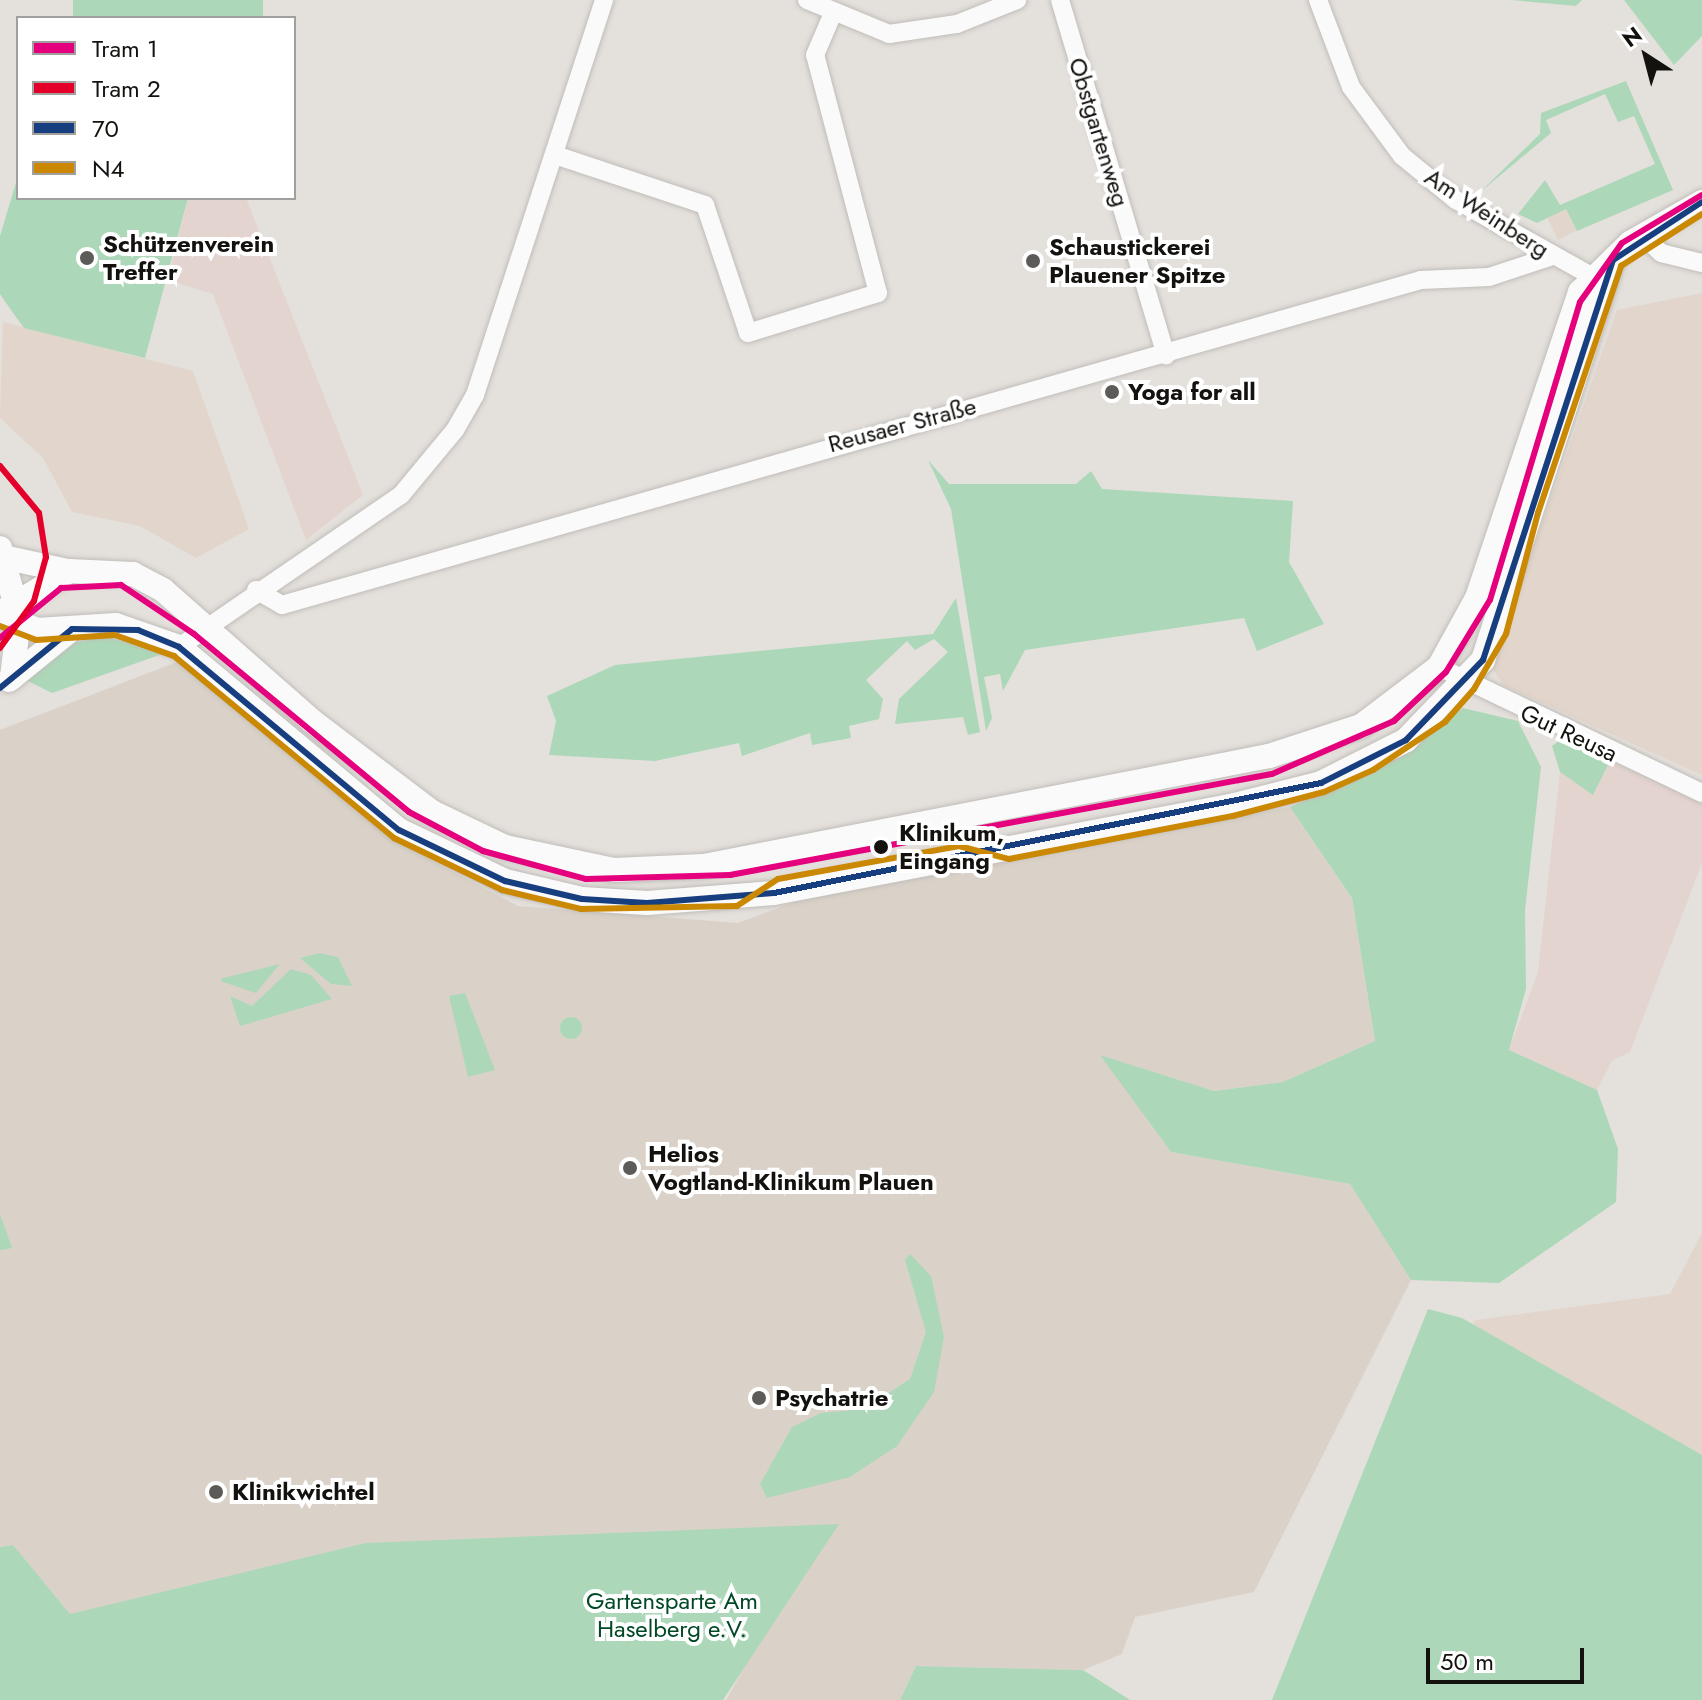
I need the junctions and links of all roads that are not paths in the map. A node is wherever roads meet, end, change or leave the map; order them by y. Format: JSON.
{"nodes":[{"id":1,"x":604,"y":0,"type":"edge"},
{"id":2,"x":807,"y":0,"type":"edge"},
{"id":3,"x":1017,"y":0,"type":"edge"},
{"id":4,"x":1060,"y":0,"type":"edge"},
{"id":5,"x":1318,"y":0,"type":"edge"},
{"id":6,"x":998,"y":6,"type":"edge"},
{"id":7,"x":833,"y":13,"type":"junction"},
{"id":8,"x":555,"y":155,"type":"junction"},
{"id":9,"x":1702,"y":202,"type":"edge"},
{"id":10,"x":1642,"y":235,"type":"junction"},
{"id":11,"x":1553,"y":256,"type":"junction"},
{"id":12,"x":1702,"y":263,"type":"edge"},
{"id":13,"x":1597,"y":280,"type":"junction"},
{"id":14,"x":1166,"y":356,"type":"junction"},
{"id":15,"x":2,"y":553,"type":"edge"},
{"id":16,"x":69,"y":571,"type":"junction"},
{"id":17,"x":256,"y":590,"type":"junction"},
{"id":18,"x":9,"y":614,"type":"edge"},
{"id":19,"x":206,"y":625,"type":"junction"},
{"id":20,"x":72,"y":629,"type":"junction"},
{"id":21,"x":179,"y":647,"type":"junction"},
{"id":22,"x":1439,"y":667,"type":"junction"},
{"id":23,"x":6,"y":683,"type":"edge"},
{"id":24,"x":1466,"y":683,"type":"junction"},
{"id":25,"x":1702,"y":793,"type":"edge"}],
"edges":[{"from":1,"to":8,"type":"street"},
{"from":2,"to":7,"type":"street"},
{"from":3,"to":6,"type":"street"},
{"from":4,"to":14,"type":"street","name":"Obstgartenweg"},
{"from":5,"to":11,"type":"street","name":"Am Weinberg"},
{"from":6,"to":7,"type":"street"},
{"from":7,"to":8,"type":"street"},
{"from":8,"to":17,"type":"street"},
{"from":9,"to":10,"type":"street"},
{"from":10,"to":12,"type":"street"},
{"from":10,"to":13,"type":"street"},
{"from":11,"to":13,"type":"street","name":"Am Weinberg"},
{"from":11,"to":14,"type":"street","name":"Reusaer Straße"},
{"from":13,"to":22,"type":"street"},
{"from":13,"to":24,"type":"street"},
{"from":14,"to":17,"type":"street","name":"Reusaer Straße"},
{"from":15,"to":16,"type":"street"},
{"from":15,"to":18,"type":"street"},
{"from":16,"to":18,"type":"street"},
{"from":16,"to":19,"type":"street"},
{"from":17,"to":19,"type":"street"},
{"from":18,"to":20,"type":"street"},
{"from":18,"to":23,"type":"street"},
{"from":19,"to":21,"type":"street"},
{"from":19,"to":22,"type":"street"},
{"from":20,"to":21,"type":"street"},
{"from":20,"to":23,"type":"street"},
{"from":21,"to":24,"type":"street"},
{"from":22,"to":24,"type":"street","name":"Gut Reusa"},
{"from":24,"to":25,"type":"street","name":"Gut Reusa"}]}
